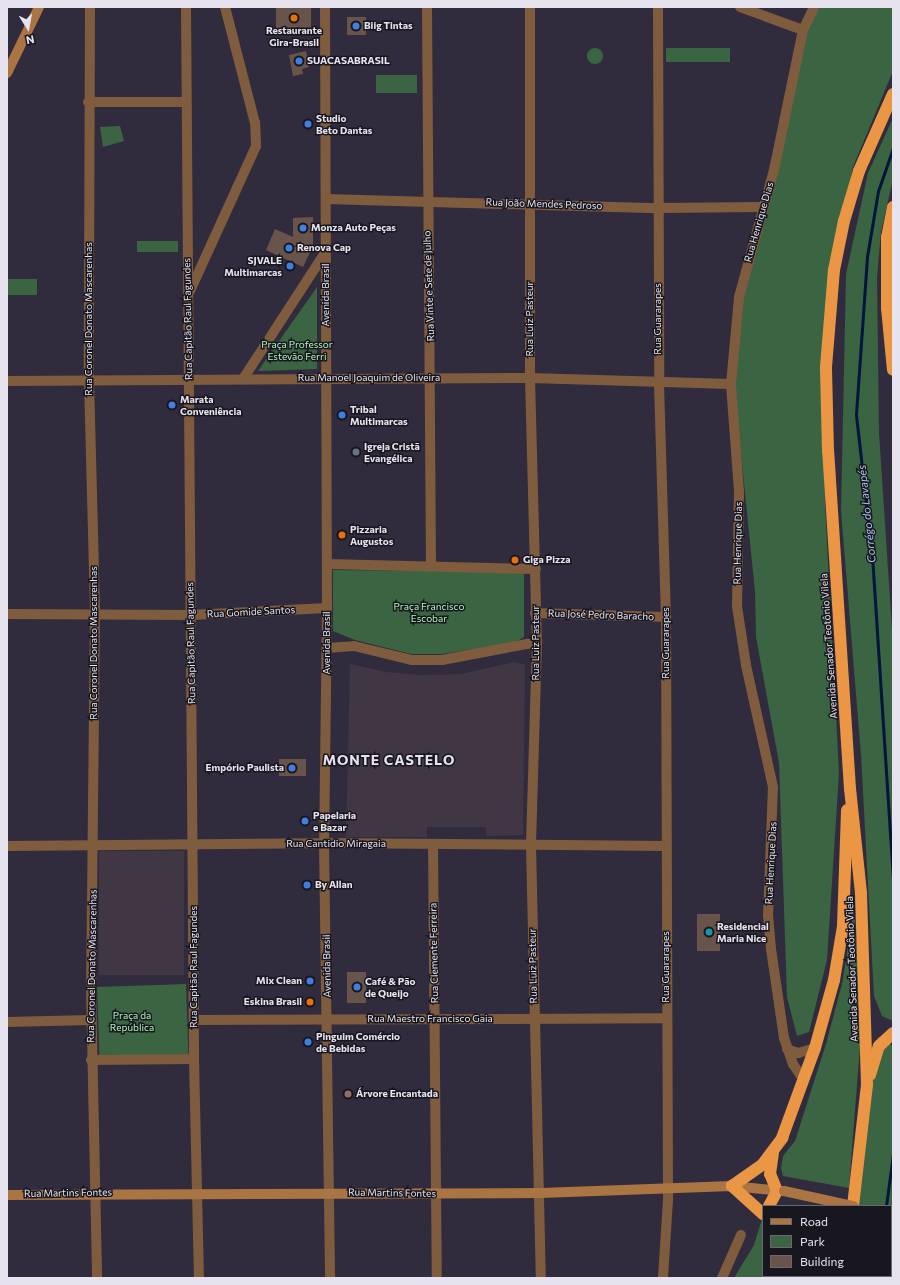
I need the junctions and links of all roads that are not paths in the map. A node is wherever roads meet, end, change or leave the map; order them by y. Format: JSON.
{"nodes":[{"id":1,"x":39,"y":7,"type":"edge"},
{"id":2,"x":90,"y":7,"type":"edge"},
{"id":3,"x":186,"y":7,"type":"edge"},
{"id":4,"x":225,"y":7,"type":"edge"},
{"id":5,"x":325,"y":7,"type":"edge"},
{"id":6,"x":427,"y":7,"type":"edge"},
{"id":7,"x":530,"y":7,"type":"edge"},
{"id":8,"x":658,"y":7,"type":"edge"},
{"id":9,"x":740,"y":7,"type":"edge"},
{"id":10,"x":814,"y":7,"type":"edge"},
{"id":11,"x":802,"y":30,"type":"junction"},
{"id":12,"x":7,"y":73,"type":"edge"},
{"id":13,"x":893,"y":94,"type":"edge"},
{"id":14,"x":88,"y":102,"type":"junction"},
{"id":15,"x":186,"y":102,"type":"junction"},
{"id":16,"x":326,"y":199,"type":"junction"},
{"id":17,"x":426,"y":201,"type":"junction"},
{"id":18,"x":530,"y":203,"type":"junction"},
{"id":19,"x":762,"y":207,"type":"junction"},
{"id":20,"x":893,"y":207,"type":"edge"},
{"id":21,"x":658,"y":208,"type":"junction"},
{"id":22,"x":326,"y":251,"type":"junction"},
{"id":23,"x":188,"y":294,"type":"junction"},
{"id":24,"x":893,"y":370,"type":"edge"},
{"id":25,"x":326,"y":378,"type":"junction"},
{"id":26,"x":432,"y":378,"type":"junction"},
{"id":27,"x":530,"y":378,"type":"junction"},
{"id":28,"x":189,"y":379,"type":"junction"},
{"id":29,"x":243,"y":379,"type":"junction"},
{"id":30,"x":7,"y":380,"type":"edge"},
{"id":31,"x":89,"y":380,"type":"junction"},
{"id":32,"x":659,"y":383,"type":"junction"},
{"id":33,"x":730,"y":384,"type":"junction"},
{"id":34,"x":327,"y":564,"type":"junction"},
{"id":35,"x":431,"y":564,"type":"junction"},
{"id":36,"x":536,"y":569,"type":"junction"},
{"id":37,"x":327,"y":608,"type":"junction"},
{"id":38,"x":535,"y":613,"type":"junction"},
{"id":39,"x":7,"y":614,"type":"edge"},
{"id":40,"x":94,"y":615,"type":"junction"},
{"id":41,"x":190,"y":615,"type":"junction"},
{"id":42,"x":666,"y":617,"type":"junction"},
{"id":43,"x":537,"y":642,"type":"junction"},
{"id":44,"x":327,"y":648,"type":"junction"},
{"id":45,"x":850,"y":789,"type":"junction"},
{"id":46,"x":324,"y":843,"type":"junction"},
{"id":47,"x":433,"y":844,"type":"junction"},
{"id":48,"x":94,"y":845,"type":"junction"},
{"id":49,"x":194,"y":845,"type":"junction"},
{"id":50,"x":531,"y":845,"type":"junction"},
{"id":51,"x":7,"y":846,"type":"edge"},
{"id":52,"x":666,"y":846,"type":"junction"},
{"id":53,"x":534,"y":1018,"type":"junction"},
{"id":54,"x":667,"y":1018,"type":"junction"},
{"id":55,"x":328,"y":1019,"type":"junction"},
{"id":56,"x":435,"y":1019,"type":"junction"},
{"id":57,"x":91,"y":1020,"type":"junction"},
{"id":58,"x":194,"y":1020,"type":"junction"},
{"id":59,"x":7,"y":1022,"type":"edge"},
{"id":60,"x":892,"y":1034,"type":"edge"},
{"id":61,"x":815,"y":1048,"type":"junction"},
{"id":62,"x":787,"y":1049,"type":"junction"},
{"id":63,"x":194,"y":1059,"type":"junction"},
{"id":64,"x":91,"y":1060,"type":"junction"},
{"id":65,"x":803,"y":1079,"type":"junction"},
{"id":66,"x":867,"y":1086,"type":"junction"},
{"id":67,"x":773,"y":1153,"type":"junction"},
{"id":68,"x":732,"y":1186,"type":"junction"},
{"id":69,"x":667,"y":1189,"type":"junction"},
{"id":70,"x":781,"y":1191,"type":"junction"},
{"id":71,"x":96,"y":1192,"type":"junction"},
{"id":72,"x":198,"y":1192,"type":"junction"},
{"id":73,"x":331,"y":1193,"type":"junction"},
{"id":74,"x":541,"y":1193,"type":"junction"},
{"id":75,"x":438,"y":1194,"type":"junction"},
{"id":76,"x":7,"y":1195,"type":"edge"},
{"id":77,"x":770,"y":1205,"type":"edge"},
{"id":78,"x":848,"y":1205,"type":"edge"},
{"id":79,"x":853,"y":1205,"type":"edge"},
{"id":80,"x":762,"y":1213,"type":"edge"},
{"id":81,"x":741,"y":1235,"type":"dead end"},
{"id":82,"x":97,"y":1278,"type":"edge"},
{"id":83,"x":199,"y":1278,"type":"edge"},
{"id":84,"x":330,"y":1278,"type":"edge"},
{"id":85,"x":437,"y":1278,"type":"edge"},
{"id":86,"x":541,"y":1278,"type":"edge"},
{"id":87,"x":663,"y":1278,"type":"edge"},
{"id":88,"x":722,"y":1278,"type":"edge"}],
"edges":[{"from":1,"to":12,"type":"street"},
{"from":2,"to":14,"type":"street","name":"Rua Coronel Donato Mascarenhas"},
{"from":3,"to":15,"type":"street","name":"Rua Capitão Raul Fagundes"},
{"from":4,"to":23,"type":"street"},
{"from":5,"to":16,"type":"street","name":"Avenida Brasil"},
{"from":6,"to":17,"type":"street","name":"Rua Vinte e Sete de Julho"},
{"from":7,"to":18,"type":"street","name":"Rua Luiz Pasteur"},
{"from":8,"to":21,"type":"street","name":"Rua Guararapes"},
{"from":9,"to":11,"type":"street"},
{"from":10,"to":11,"type":"street","name":"Rua Henrique Dias"},
{"from":11,"to":19,"type":"street","name":"Rua Henrique Dias"},
{"from":13,"to":45,"type":"highway","name":"Avenida Senador Teotônio Vilela"},
{"from":14,"to":15,"type":"street"},
{"from":14,"to":31,"type":"street","name":"Rua Coronel Donato Mascarenhas"},
{"from":15,"to":23,"type":"street","name":"Rua Capitão Raul Fagundes"},
{"from":16,"to":17,"type":"street","name":"Rua João Mendes Pedroso"},
{"from":16,"to":22,"type":"street","name":"Avenida Brasil"},
{"from":17,"to":18,"type":"street","name":"Rua João Mendes Pedroso"},
{"from":17,"to":26,"type":"street","name":"Rua Vinte e Sete de Julho"},
{"from":18,"to":21,"type":"street","name":"Rua João Mendes Pedroso"},
{"from":18,"to":27,"type":"street","name":"Rua Luiz Pasteur"},
{"from":19,"to":21,"type":"street","name":"Rua João Mendes Pedroso"},
{"from":19,"to":33,"type":"street","name":"Rua Henrique Dias"},
{"from":20,"to":24,"type":"highway"},
{"from":21,"to":32,"type":"street","name":"Rua Guararapes"},
{"from":22,"to":25,"type":"street","name":"Avenida Brasil"},
{"from":22,"to":29,"type":"street"},
{"from":23,"to":28,"type":"street","name":"Rua Capitão Raul Fagundes"},
{"from":25,"to":26,"type":"street","name":"Rua Manoel Joaquim de Oliveira"},
{"from":25,"to":29,"type":"street","name":"Rua Manoel Joaquim de Oliveira"},
{"from":25,"to":34,"type":"street","name":"Avenida Brasil"},
{"from":26,"to":27,"type":"street","name":"Rua Manoel Joaquim de Oliveira"},
{"from":26,"to":35,"type":"street","name":"Rua Vinte e Sete de Julho"},
{"from":27,"to":32,"type":"street","name":"Rua Manoel Joaquim de Oliveira"},
{"from":27,"to":36,"type":"street","name":"Rua Luiz Pasteur"},
{"from":28,"to":29,"type":"street","name":"Rua Manoel Joaquim de Oliveira"},
{"from":28,"to":31,"type":"street","name":"Rua Manoel Joaquim de Oliveira"},
{"from":28,"to":41,"type":"street","name":"Rua Capitão Raul Fagundes"},
{"from":30,"to":31,"type":"street","name":"Rua Manoel Joaquim de Oliveira"},
{"from":31,"to":40,"type":"street","name":"Rua Coronel Donato Mascarenhas"},
{"from":32,"to":33,"type":"street","name":"Rua Manoel Joaquim de Oliveira"},
{"from":32,"to":42,"type":"street","name":"Rua Guararapes"},
{"from":33,"to":62,"type":"street","name":"Rua Henrique Dias"},
{"from":34,"to":35,"type":"street"},
{"from":34,"to":37,"type":"street","name":"Avenida Brasil"},
{"from":35,"to":36,"type":"street"},
{"from":36,"to":38,"type":"street","name":"Rua Luiz Pasteur"},
{"from":37,"to":41,"type":"street","name":"Rua Gomide Santos"},
{"from":37,"to":44,"type":"street","name":"Avenida Brasil"},
{"from":38,"to":42,"type":"street","name":"Rua José Pedro Baracho"},
{"from":38,"to":43,"type":"street","name":"Rua Luiz Pasteur"},
{"from":39,"to":40,"type":"street","name":"Rua Gomide Santos"},
{"from":40,"to":41,"type":"street","name":"Rua Gomide Santos"},
{"from":40,"to":48,"type":"street","name":"Rua Coronel Donato Mascarenhas"},
{"from":41,"to":49,"type":"street","name":"Rua Capitão Raul Fagundes"},
{"from":42,"to":52,"type":"street","name":"Rua Guararapes"},
{"from":43,"to":44,"type":"street"},
{"from":43,"to":50,"type":"street","name":"Rua Luiz Pasteur"},
{"from":44,"to":46,"type":"street","name":"Avenida Brasil"},
{"from":45,"to":61,"type":"highway"},
{"from":45,"to":66,"type":"highway","name":"Avenida Senador Teotônio Vilela"},
{"from":46,"to":47,"type":"street","name":"Rua Cantidio Miragaia"},
{"from":46,"to":49,"type":"street","name":"Rua Cantidio Miragaia"},
{"from":46,"to":55,"type":"street","name":"Avenida Brasil"},
{"from":47,"to":50,"type":"street","name":"Rua Cantidio Miragaia"},
{"from":47,"to":56,"type":"street","name":"Rua Clemente Ferreira"},
{"from":48,"to":49,"type":"street","name":"Rua Cantidio Miragaia"},
{"from":48,"to":51,"type":"street","name":"Rua Cantidio Miragaia"},
{"from":48,"to":57,"type":"street","name":"Rua Coronel Donato Mascarenhas"},
{"from":49,"to":58,"type":"street","name":"Rua Capitão Raul Fagundes"},
{"from":50,"to":52,"type":"street","name":"Rua Cantidio Miragaia"},
{"from":50,"to":53,"type":"street","name":"Rua Luiz Pasteur"},
{"from":52,"to":54,"type":"street","name":"Rua Guararapes"},
{"from":53,"to":54,"type":"street","name":"Rua Maestro Francisco Gaia"},
{"from":53,"to":56,"type":"street","name":"Rua Maestro Francisco Gaia"},
{"from":53,"to":74,"type":"street","name":"Rua Luiz Pasteur"},
{"from":54,"to":69,"type":"street","name":"Rua Guararapes"},
{"from":55,"to":56,"type":"street","name":"Rua Maestro Francisco Gaia"},
{"from":55,"to":58,"type":"street","name":"Rua Maestro Francisco Gaia"},
{"from":55,"to":73,"type":"street","name":"Avenida Brasil"},
{"from":56,"to":75,"type":"street","name":"Rua Clemente Ferreira"},
{"from":57,"to":59,"type":"street"},
{"from":57,"to":64,"type":"street","name":"Rua Coronel Donato Mascarenhas"},
{"from":58,"to":63,"type":"street","name":"Rua Capitão Raul Fagundes"},
{"from":60,"to":66,"type":"highway"},
{"from":61,"to":62,"type":"street"},
{"from":61,"to":65,"type":"highway"},
{"from":62,"to":65,"type":"street","name":"Rua Henrique Dias"},
{"from":63,"to":64,"type":"street"},
{"from":63,"to":72,"type":"street","name":"Rua Capitão Raul Fagundes"},
{"from":64,"to":71,"type":"street","name":"Rua Coronel Donato Mascarenhas"},
{"from":65,"to":67,"type":"highway"},
{"from":66,"to":79,"type":"highway","name":"Avenida Senador Teotônio Vilela"},
{"from":67,"to":68,"type":"highway"},
{"from":67,"to":70,"type":"highway"},
{"from":68,"to":69,"type":"street","name":"Rua Martins Fontes"},
{"from":68,"to":70,"type":"street","name":"Rua Martins Fontes"},
{"from":68,"to":80,"type":"highway"},
{"from":69,"to":74,"type":"street","name":"Rua Martins Fontes"},
{"from":69,"to":87,"type":"street","name":"Rua Guararapes"},
{"from":70,"to":77,"type":"highway"},
{"from":70,"to":78,"type":"street","name":"Rua Martins Fontes","bridge":true},
{"from":71,"to":72,"type":"street","name":"Rua Martins Fontes"},
{"from":71,"to":76,"type":"street","name":"Rua Martins Fontes"},
{"from":71,"to":82,"type":"street","name":"Rua Coronel Donato Mascarenhas"},
{"from":72,"to":73,"type":"street","name":"Rua Martins Fontes"},
{"from":72,"to":83,"type":"street","name":"Rua Capitão Raul Fagundes"},
{"from":73,"to":75,"type":"street","name":"Rua Martins Fontes"},
{"from":73,"to":84,"type":"street","name":"Avenida Brasil"},
{"from":74,"to":75,"type":"street","name":"Rua Martins Fontes"},
{"from":74,"to":86,"type":"street","name":"Rua Luiz Pasteur"},
{"from":75,"to":85,"type":"street","name":"Rua Clemente Ferreira"},
{"from":81,"to":88,"type":"street"}]}
